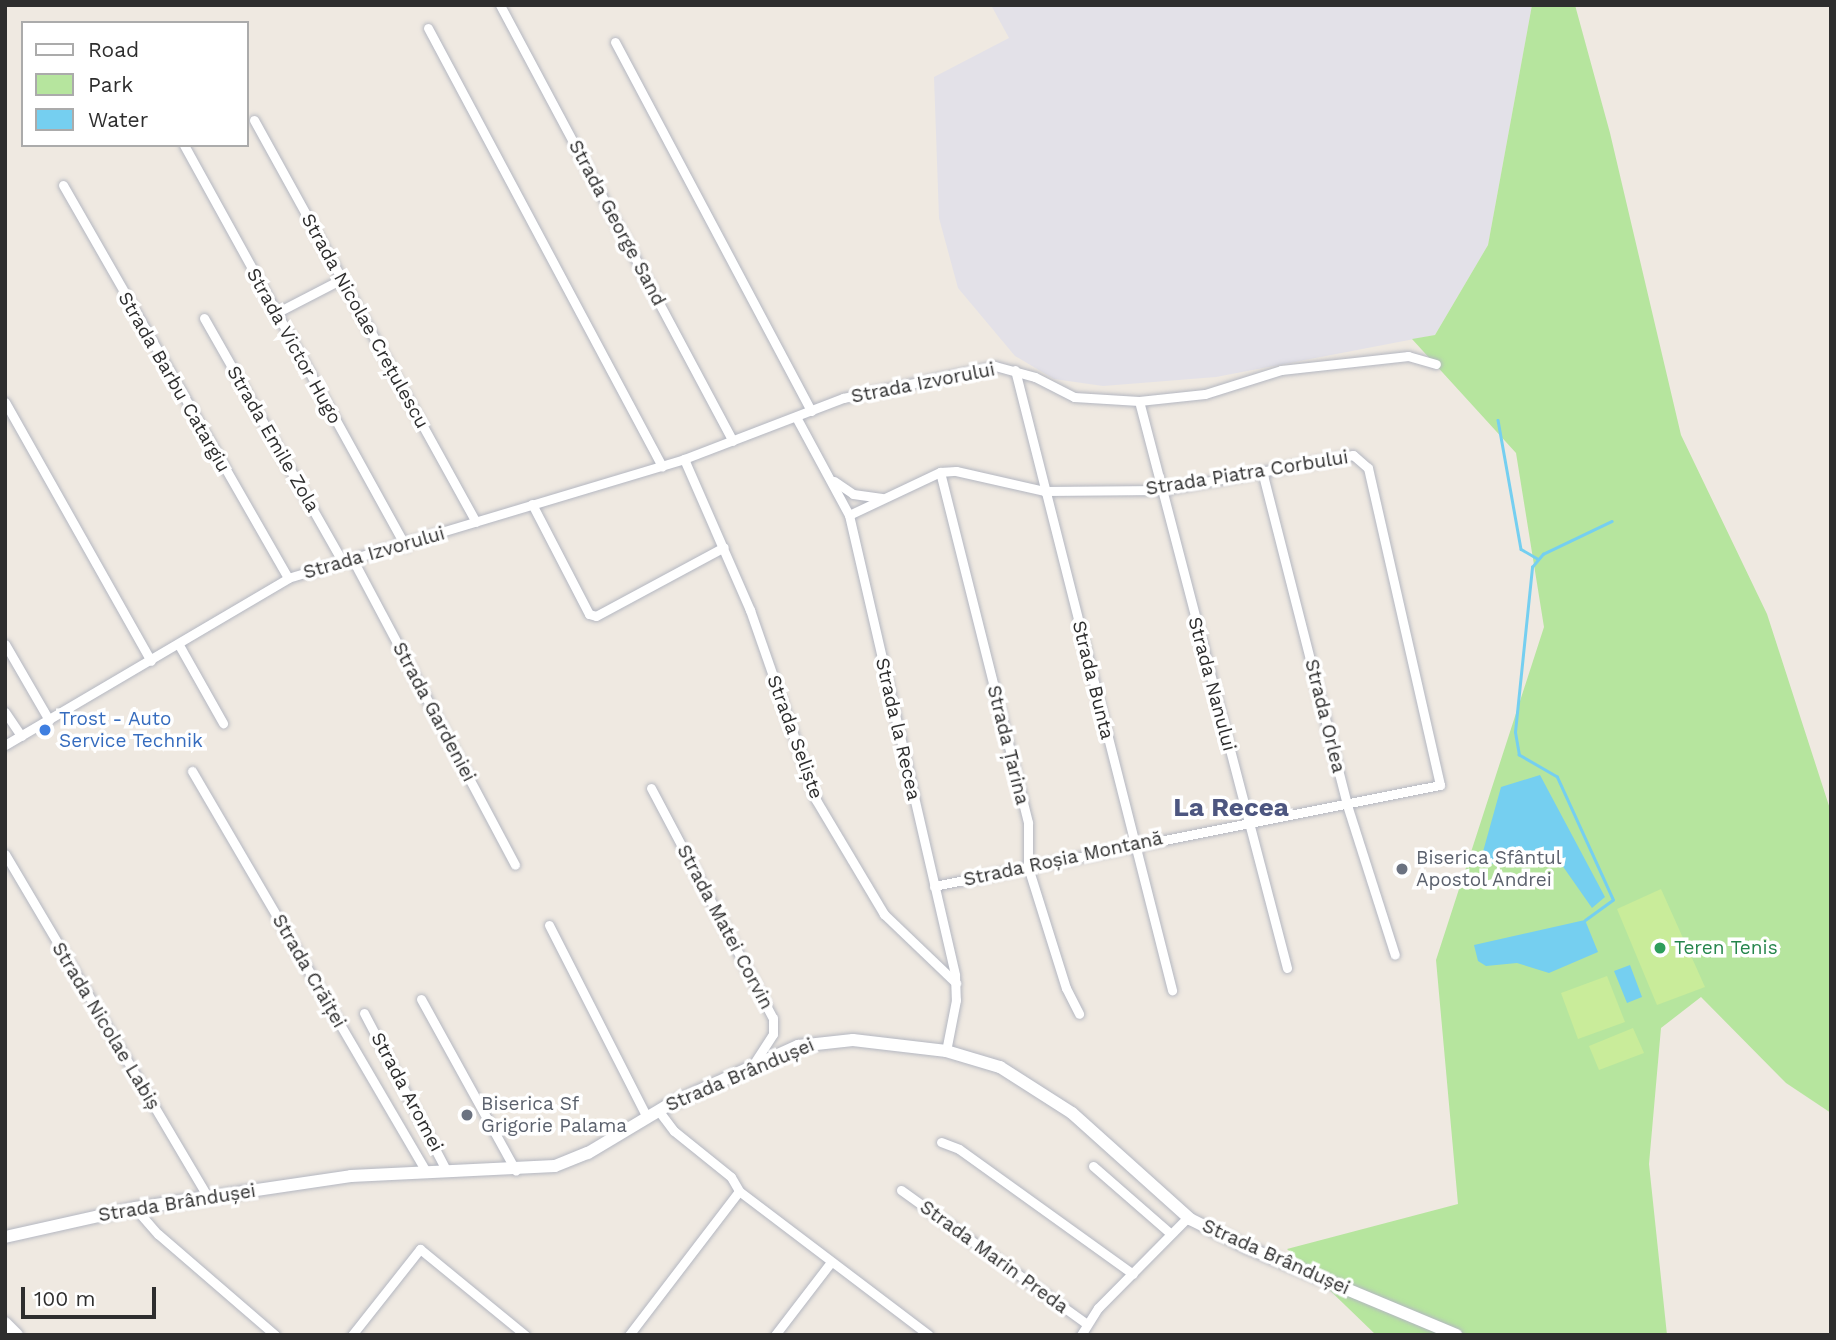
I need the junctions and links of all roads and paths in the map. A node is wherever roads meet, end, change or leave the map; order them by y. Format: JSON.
{"nodes":[{"id":1,"x":500,"y":5,"type":"edge"},
{"id":2,"x":428,"y":28,"type":"dead end"},
{"id":3,"x":615,"y":42,"type":"dead end"},
{"id":4,"x":254,"y":120,"type":"dead end"},
{"id":5,"x":185,"y":147,"type":"edge"},
{"id":6,"x":62,"y":185,"type":"dead end"},
{"id":7,"x":342,"y":279,"type":"junction"},
{"id":8,"x":276,"y":313,"type":"junction"},
{"id":9,"x":204,"y":318,"type":"dead end"},
{"id":10,"x":1436,"y":364,"type":"dead end"},
{"id":11,"x":1015,"y":370,"type":"junction"},
{"id":12,"x":1139,"y":401,"type":"junction"},
{"id":13,"x":5,"y":402,"type":"edge"},
{"id":14,"x":811,"y":411,"type":"junction"},
{"id":15,"x":796,"y":417,"type":"junction"},
{"id":16,"x":733,"y":441,"type":"junction"},
{"id":17,"x":684,"y":459,"type":"junction"},
{"id":18,"x":662,"y":466,"type":"junction"},
{"id":19,"x":940,"y":472,"type":"junction"},
{"id":20,"x":1264,"y":475,"type":"junction"},
{"id":21,"x":828,"y":476,"type":"junction"},
{"id":22,"x":1162,"y":490,"type":"junction"},
{"id":23,"x":1044,"y":491,"type":"junction"},
{"id":24,"x":884,"y":498,"type":"junction"},
{"id":25,"x":532,"y":504,"type":"junction"},
{"id":26,"x":849,"y":515,"type":"junction"},
{"id":27,"x":476,"y":522,"type":"junction"},
{"id":28,"x":405,"y":546,"type":"junction"},
{"id":29,"x":724,"y":547,"type":"junction"},
{"id":30,"x":353,"y":560,"type":"junction"},
{"id":31,"x":342,"y":561,"type":"junction"},
{"id":32,"x":288,"y":578,"type":"junction"},
{"id":33,"x":5,"y":644,"type":"edge"},
{"id":34,"x":179,"y":645,"type":"junction"},
{"id":35,"x":151,"y":661,"type":"junction"},
{"id":36,"x":5,"y":712,"type":"edge"},
{"id":37,"x":49,"y":720,"type":"junction"},
{"id":38,"x":223,"y":723,"type":"dead end"},
{"id":39,"x":21,"y":736,"type":"junction"},
{"id":40,"x":5,"y":745,"type":"edge"},
{"id":41,"x":192,"y":771,"type":"dead end"},
{"id":42,"x":1440,"y":785,"type":"joint"},
{"id":43,"x":651,"y":788,"type":"dead end"},
{"id":44,"x":1347,"y":805,"type":"junction"},
{"id":45,"x":1248,"y":823,"type":"junction"},
{"id":46,"x":1135,"y":844,"type":"junction"},
{"id":47,"x":5,"y":854,"type":"edge"},
{"id":48,"x":514,"y":865,"type":"dead end"},
{"id":49,"x":1028,"y":867,"type":"junction"},
{"id":50,"x":934,"y":886,"type":"junction"},
{"id":51,"x":548,"y":925,"type":"dead end"},
{"id":52,"x":1395,"y":955,"type":"dead end"},
{"id":53,"x":1287,"y":968,"type":"dead end"},
{"id":54,"x":956,"y":983,"type":"junction"},
{"id":55,"x":1172,"y":990,"type":"dead end"},
{"id":56,"x":421,"y":999,"type":"dead end"},
{"id":57,"x":364,"y":1013,"type":"dead end"},
{"id":58,"x":1079,"y":1014,"type":"dead end"},
{"id":59,"x":946,"y":1051,"type":"junction"},
{"id":60,"x":752,"y":1066,"type":"junction"},
{"id":61,"x":653,"y":1113,"type":"junction"},
{"id":62,"x":941,"y":1142,"type":"dead end"},
{"id":63,"x":1093,"y":1166,"type":"dead end"},
{"id":64,"x":516,"y":1171,"type":"junction"},
{"id":65,"x":426,"y":1172,"type":"junction"},
{"id":66,"x":447,"y":1172,"type":"junction"},
{"id":67,"x":901,"y":1190,"type":"dead end"},
{"id":68,"x":739,"y":1191,"type":"junction"},
{"id":69,"x":208,"y":1197,"type":"junction"},
{"id":70,"x":135,"y":1208,"type":"junction"},
{"id":71,"x":1186,"y":1215,"type":"junction"},
{"id":72,"x":1172,"y":1231,"type":"junction"},
{"id":73,"x":5,"y":1237,"type":"edge"},
{"id":74,"x":831,"y":1262,"type":"junction"},
{"id":75,"x":1133,"y":1274,"type":"junction"},
{"id":76,"x":5,"y":1323,"type":"edge"},
{"id":77,"x":1087,"y":1324,"type":"junction"},
{"id":78,"x":928,"y":1334,"type":"edge"},
{"id":79,"x":18,"y":1335,"type":"edge"},
{"id":80,"x":275,"y":1335,"type":"edge"},
{"id":81,"x":352,"y":1335,"type":"edge"},
{"id":82,"x":525,"y":1335,"type":"edge"},
{"id":83,"x":629,"y":1335,"type":"edge"},
{"id":84,"x":775,"y":1335,"type":"edge"},
{"id":85,"x":1081,"y":1335,"type":"edge"},
{"id":86,"x":1456,"y":1335,"type":"edge"}],
"edges":[{"from":1,"to":16,"type":"street","name":"Strada George Sand"},
{"from":2,"to":18,"type":"street"},
{"from":3,"to":14,"type":"street"},
{"from":4,"to":7,"type":"street","name":"Strada Nicolae Crețulescu"},
{"from":5,"to":8,"type":"street","name":"Strada Victor Hugo"},
{"from":6,"to":32,"type":"street","name":"Strada Barbu Catargiu"},
{"from":7,"to":8,"type":"street"},
{"from":7,"to":27,"type":"street","name":"Strada Nicolae Crețulescu"},
{"from":8,"to":28,"type":"street","name":"Strada Victor Hugo"},
{"from":9,"to":31,"type":"street","name":"Strada Emile Zola"},
{"from":10,"to":12,"type":"street","name":"Strada Izvorului"},
{"from":11,"to":12,"type":"street","name":"Strada Izvorului"},
{"from":11,"to":14,"type":"street","name":"Strada Izvorului"},
{"from":11,"to":23,"type":"street","name":"Strada Bunta"},
{"from":12,"to":22,"type":"street","name":"Strada Nanului"},
{"from":13,"to":35,"type":"street"},
{"from":14,"to":15,"type":"street","name":"Strada Izvorului"},
{"from":15,"to":16,"type":"street","name":"Strada Izvorului"},
{"from":15,"to":21,"type":"street","name":"Strada la Recea"},
{"from":16,"to":17,"type":"street","name":"Strada Izvorului"},
{"from":17,"to":18,"type":"street","name":"Strada Izvorului"},
{"from":17,"to":29,"type":"street","name":"Strada Seliște"},
{"from":18,"to":25,"type":"street","name":"Strada Izvorului"},
{"from":19,"to":23,"type":"street","name":"Strada Piatra Corbului"},
{"from":19,"to":24,"type":"street"},
{"from":19,"to":49,"type":"street","name":"Strada Țarina"},
{"from":20,"to":22,"type":"street","name":"Strada Piatra Corbului"},
{"from":20,"to":42,"type":"street","name":"Strada Piatra Corbului"},
{"from":20,"to":44,"type":"street","name":"Strada Orlea"},
{"from":21,"to":24,"type":"street"},
{"from":21,"to":26,"type":"street","name":"Strada la Recea"},
{"from":22,"to":23,"type":"street","name":"Strada Piatra Corbului"},
{"from":22,"to":45,"type":"street","name":"Strada Nanului"},
{"from":23,"to":46,"type":"street","name":"Strada Bunta"},
{"from":24,"to":26,"type":"street"},
{"from":25,"to":27,"type":"street","name":"Strada Izvorului"},
{"from":25,"to":29,"type":"street"},
{"from":26,"to":50,"type":"street","name":"Strada la Recea"},
{"from":27,"to":28,"type":"street","name":"Strada Izvorului"},
{"from":28,"to":30,"type":"street","name":"Strada Izvorului"},
{"from":29,"to":54,"type":"street","name":"Strada Seliște"},
{"from":30,"to":31,"type":"street","name":"Strada Izvorului"},
{"from":30,"to":48,"type":"street","name":"Strada Gardeniei"},
{"from":31,"to":32,"type":"street","name":"Strada Izvorului"},
{"from":32,"to":34,"type":"street","name":"Strada Izvorului"},
{"from":33,"to":37,"type":"street"},
{"from":34,"to":35,"type":"street","name":"Strada Izvorului"},
{"from":34,"to":38,"type":"street"},
{"from":35,"to":37,"type":"street","name":"Strada Izvorului"},
{"from":36,"to":39,"type":"street"},
{"from":37,"to":39,"type":"street","name":"Strada Izvorului"},
{"from":39,"to":40,"type":"street","name":"Strada Izvorului"},
{"from":41,"to":65,"type":"street","name":"Strada Crăiței"},
{"from":42,"to":44,"type":"street","name":"Strada Roșia Montană"},
{"from":43,"to":60,"type":"street","name":"Strada Matei Corvin"},
{"from":44,"to":45,"type":"street","name":"Strada Roșia Montană"},
{"from":44,"to":52,"type":"street","name":"Strada Orlea"},
{"from":45,"to":46,"type":"street","name":"Strada Roșia Montană"},
{"from":45,"to":53,"type":"street","name":"Strada Nanului"},
{"from":46,"to":49,"type":"street","name":"Strada Roșia Montană"},
{"from":46,"to":55,"type":"street","name":"Strada Bunta"},
{"from":47,"to":69,"type":"street","name":"Strada Nicolae Labiș"},
{"from":49,"to":50,"type":"street","name":"Strada Roșia Montană"},
{"from":49,"to":58,"type":"street","name":"Strada Țarina"},
{"from":50,"to":54,"type":"street","name":"Strada la Recea"},
{"from":51,"to":61,"type":"street"},
{"from":54,"to":59,"type":"street","name":"Strada la Recea"},
{"from":56,"to":64,"type":"street"},
{"from":57,"to":66,"type":"street","name":"Strada Aromei"},
{"from":59,"to":60,"type":"main road","name":"Strada Brândușei"},
{"from":59,"to":71,"type":"main road","name":"Strada Brândușei"},
{"from":60,"to":61,"type":"main road","name":"Strada Brândușei"},
{"from":61,"to":64,"type":"main road","name":"Strada Brândușei"},
{"from":61,"to":68,"type":"street"},
{"from":62,"to":75,"type":"street"},
{"from":63,"to":72,"type":"street"},
{"from":64,"to":66,"type":"main road","name":"Strada Brândușei"},
{"from":65,"to":66,"type":"main road","name":"Strada Brândușei"},
{"from":65,"to":69,"type":"main road","name":"Strada Brândușei"},
{"from":67,"to":77,"type":"street","name":"Strada Marin Preda"},
{"from":68,"to":74,"type":"street"},
{"from":68,"to":83,"type":"street"},
{"from":69,"to":70,"type":"main road","name":"Strada Brândușei"},
{"from":70,"to":73,"type":"main road","name":"Strada Brândușei"},
{"from":70,"to":80,"type":"street"},
{"from":71,"to":72,"type":"street"},
{"from":71,"to":86,"type":"main road","name":"Strada Brândușei"},
{"from":72,"to":75,"type":"street"},
{"from":74,"to":78,"type":"street"},
{"from":74,"to":84,"type":"street"},
{"from":75,"to":77,"type":"street"},
{"from":76,"to":79,"type":"main road"},
{"from":77,"to":85,"type":"street"},
{"from":81,"to":82,"type":"street"}]}
